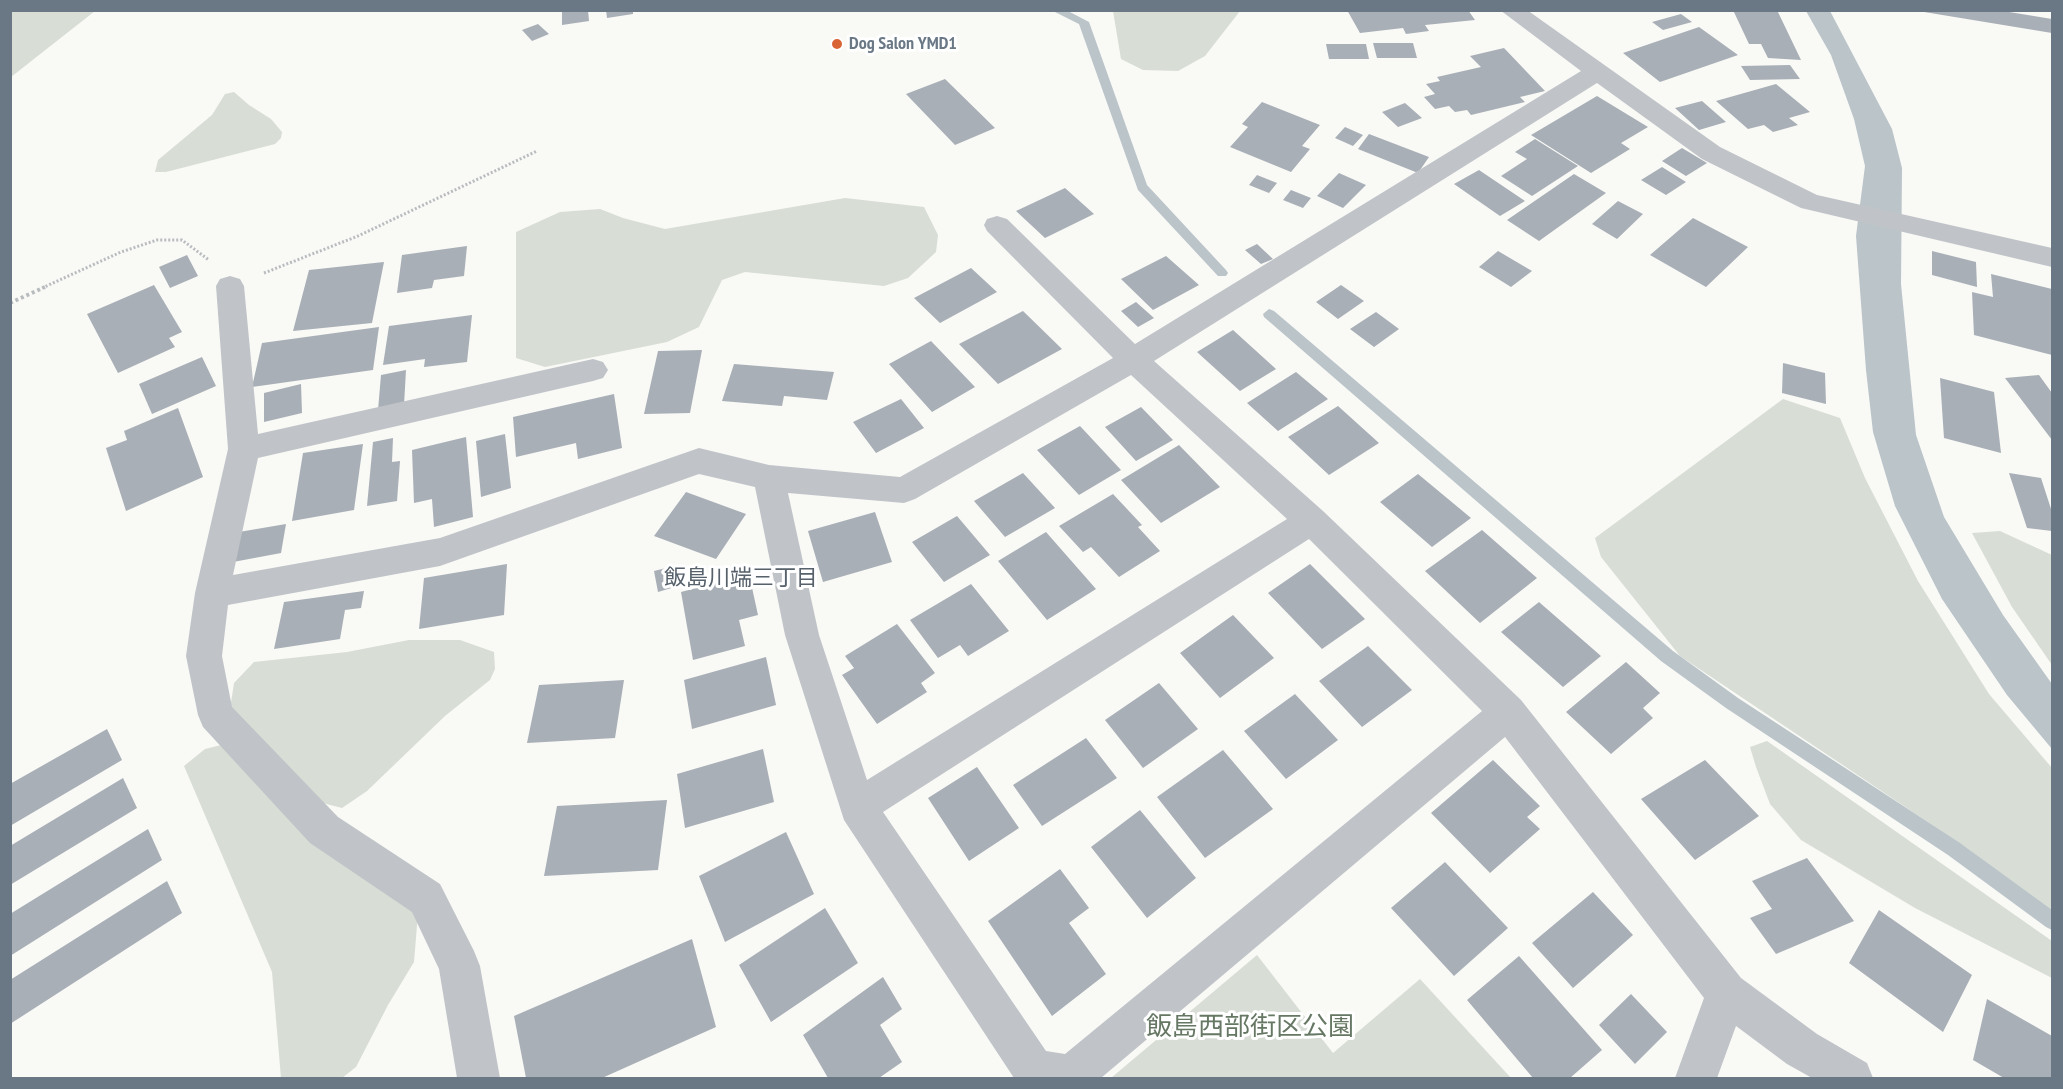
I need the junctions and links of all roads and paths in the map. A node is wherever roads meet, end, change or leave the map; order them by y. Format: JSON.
{"nodes":[{"id":1,"x":1511,"y":10,"type":"edge"},
{"id":2,"x":1597,"y":72,"type":"junction"},
{"id":3,"x":537,"y":151,"type":"dead end"},
{"id":4,"x":997,"y":225,"type":"dead end"},
{"id":5,"x":2052,"y":257,"type":"edge"},
{"id":6,"x":230,"y":286,"type":"junction"},
{"id":7,"x":10,"y":303,"type":"edge"},
{"id":8,"x":1133,"y":360,"type":"junction"},
{"id":9,"x":593,"y":370,"type":"dead end"},
{"id":10,"x":244,"y":449,"type":"junction"},
{"id":11,"x":769,"y":478,"type":"junction"},
{"id":12,"x":1311,"y":521,"type":"junction"},
{"id":13,"x":212,"y":593,"type":"junction"},
{"id":14,"x":1508,"y":712,"type":"junction"},
{"id":15,"x":857,"y":807,"type":"junction"},
{"id":16,"x":1726,"y":993,"type":"junction"},
{"id":17,"x":478,"y":1078,"type":"edge"},
{"id":18,"x":1696,"y":1078,"type":"edge"},
{"id":19,"x":1852,"y":1078,"type":"edge"}],
"edges":[{"from":1,"to":2,"type":"street"},
{"from":2,"to":5,"type":"street"},
{"from":2,"to":8,"type":"street"},
{"from":3,"to":6,"type":"path"},
{"from":4,"to":8,"type":"street"},
{"from":6,"to":7,"type":"path"},
{"from":6,"to":10,"type":"street"},
{"from":8,"to":11,"type":"street"},
{"from":8,"to":12,"type":"street"},
{"from":9,"to":10,"type":"street"},
{"from":10,"to":13,"type":"street"},
{"from":11,"to":13,"type":"street"},
{"from":11,"to":15,"type":"street"},
{"from":12,"to":14,"type":"street"},
{"from":12,"to":15,"type":"street"},
{"from":13,"to":17,"type":"street"},
{"from":14,"to":15,"type":"street"},
{"from":14,"to":16,"type":"street"},
{"from":16,"to":18,"type":"street"},
{"from":16,"to":19,"type":"street"}]}
